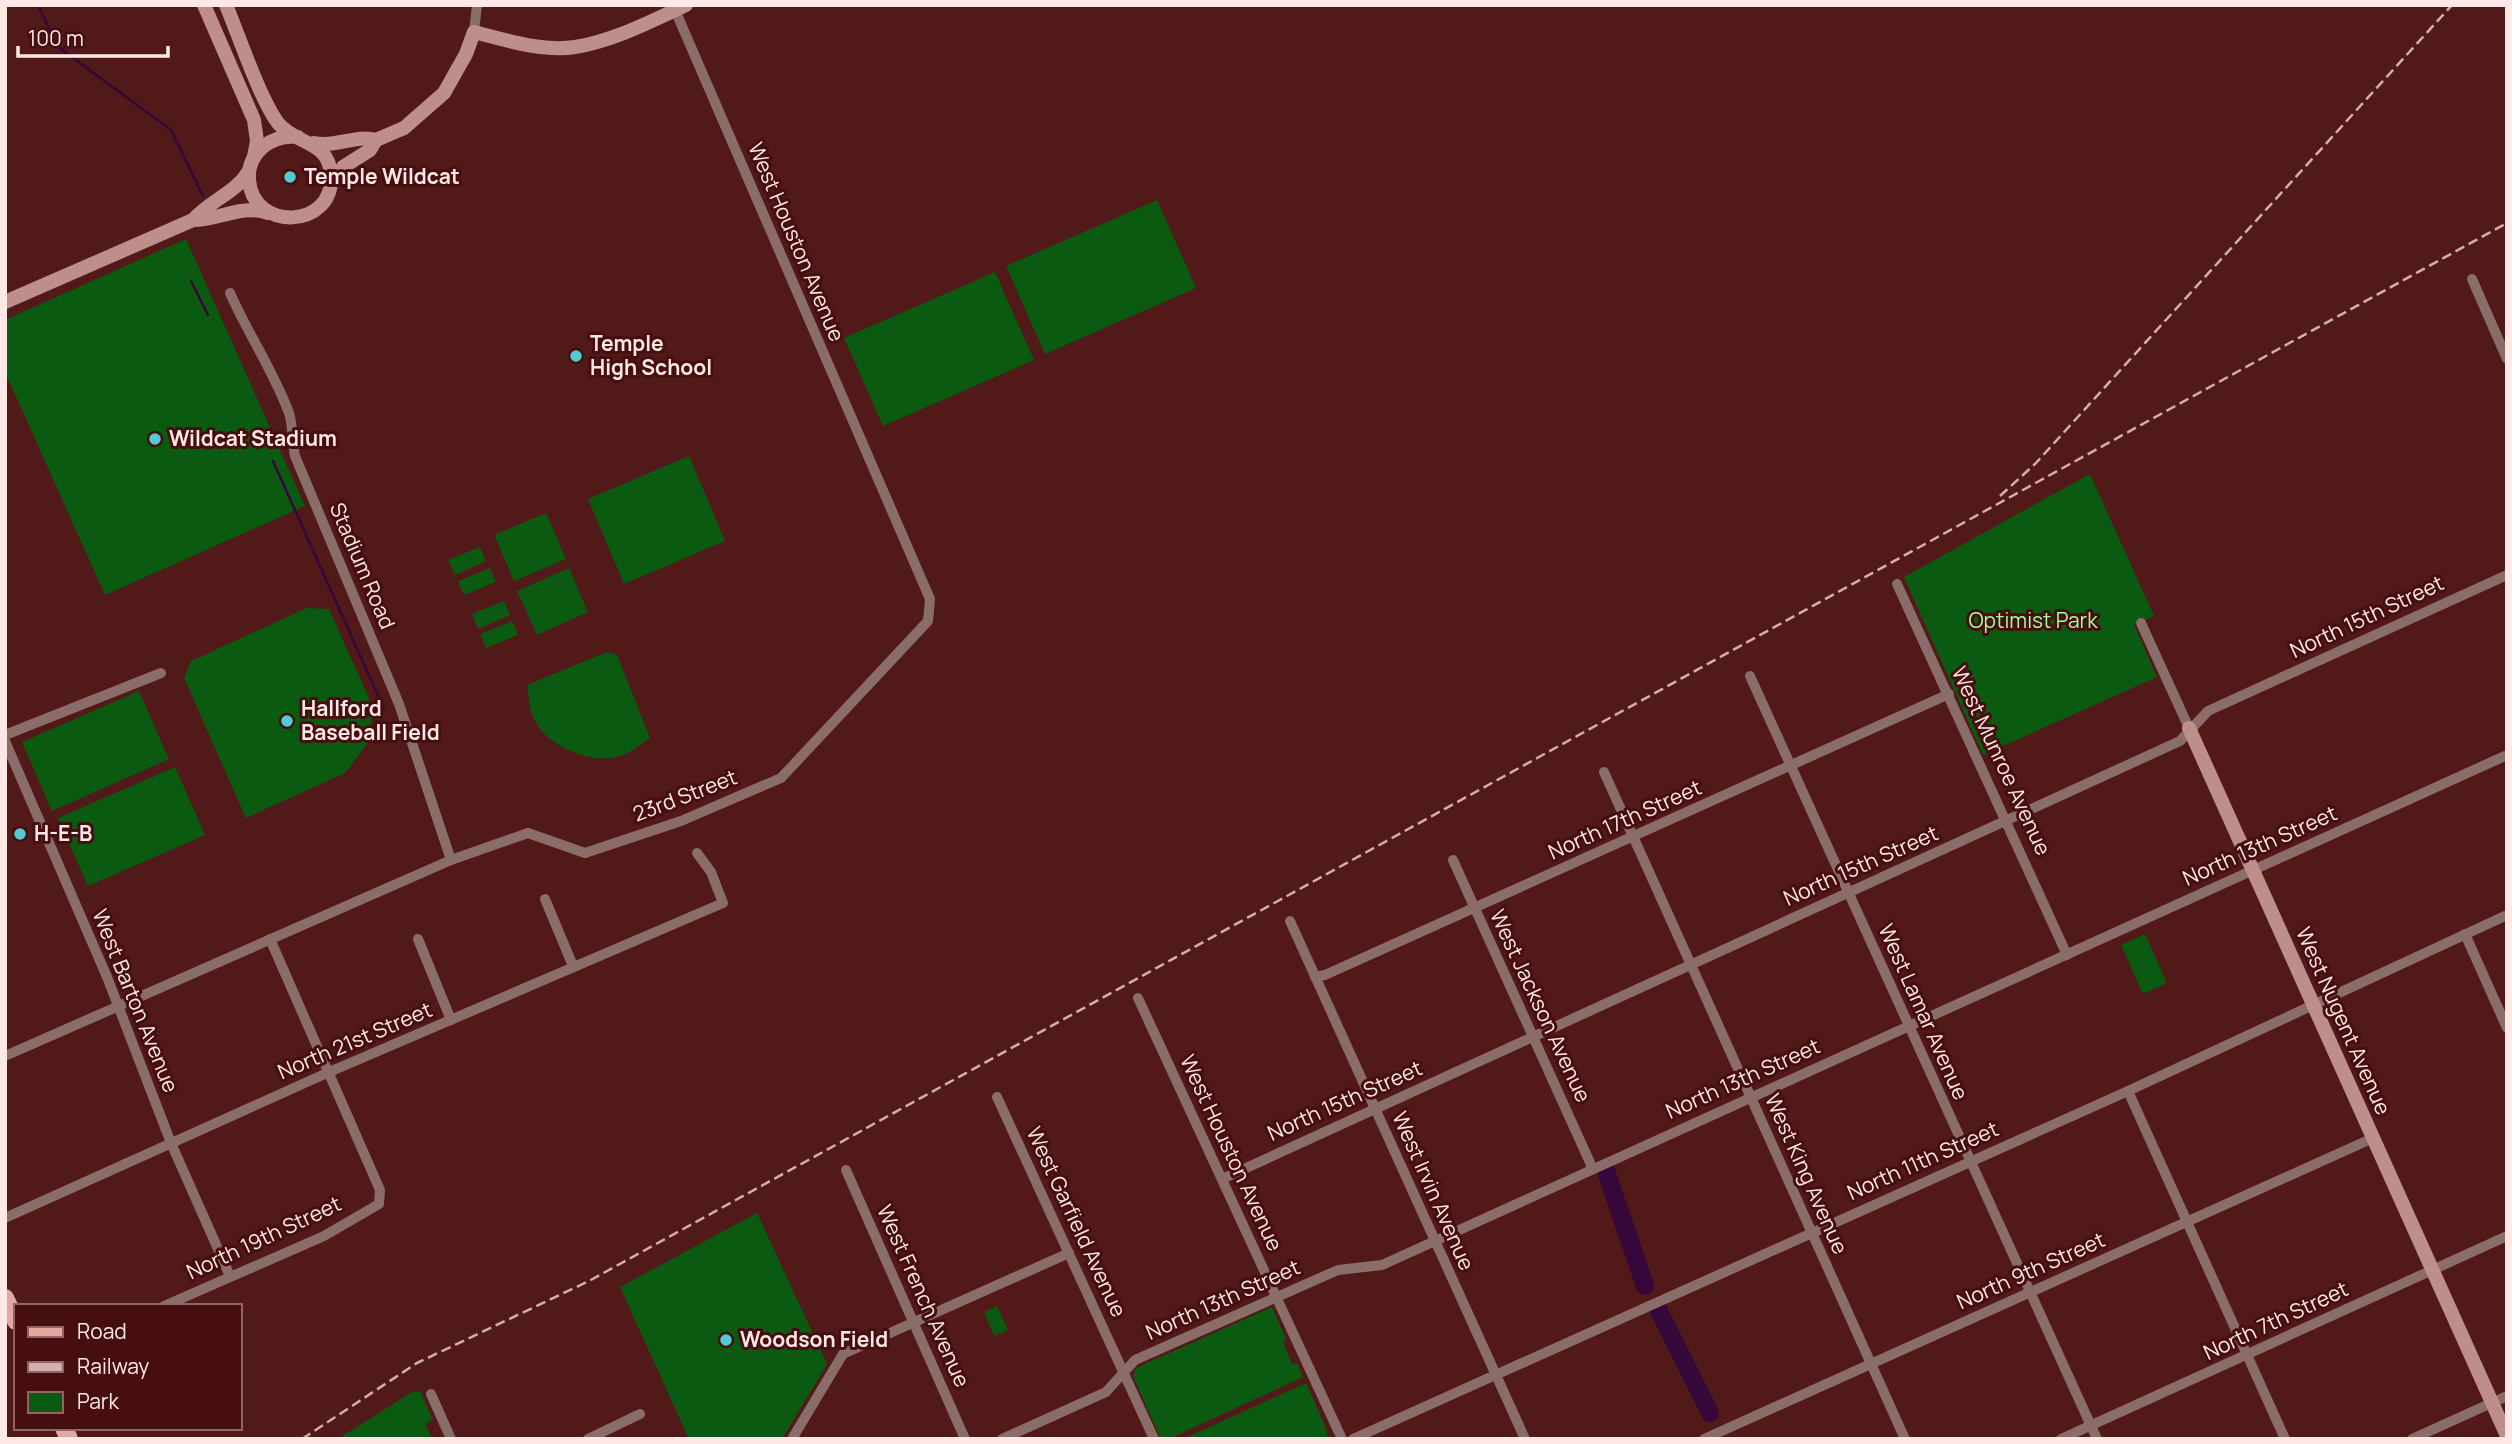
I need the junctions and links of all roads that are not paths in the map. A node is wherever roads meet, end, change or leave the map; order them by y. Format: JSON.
{"nodes":[{"id":1,"x":204,"y":5,"type":"edge"},
{"id":2,"x":226,"y":5,"type":"edge"},
{"id":3,"x":477,"y":5,"type":"edge"},
{"id":4,"x":681,"y":8,"type":"edge"},
{"id":5,"x":474,"y":32,"type":"junction"},
{"id":6,"x":298,"y":137,"type":"junction"},
{"id":7,"x":376,"y":140,"type":"junction"},
{"id":8,"x":314,"y":144,"type":"junction"},
{"id":9,"x":252,"y":164,"type":"junction"},
{"id":10,"x":331,"y":184,"type":"junction"},
{"id":11,"x":270,"y":214,"type":"junction"},
{"id":12,"x":193,"y":220,"type":"junction"},
{"id":13,"x":2472,"y":279,"type":"dead end"},
{"id":14,"x":230,"y":293,"type":"dead end"},
{"id":15,"x":5,"y":302,"type":"edge"},
{"id":16,"x":2507,"y":359,"type":"edge"},
{"id":17,"x":883,"y":489,"type":"joint"},
{"id":18,"x":2507,"y":575,"type":"edge"},
{"id":19,"x":1897,"y":584,"type":"dead end"},
{"id":20,"x":2141,"y":623,"type":"dead end"},
{"id":21,"x":161,"y":673,"type":"dead end"},
{"id":22,"x":1750,"y":676,"type":"dead end"},
{"id":23,"x":1949,"y":694,"type":"junction"},
{"id":24,"x":2189,"y":728,"type":"junction"},
{"id":25,"x":5,"y":735,"type":"edge"},
{"id":26,"x":5,"y":741,"type":"edge"},
{"id":27,"x":2507,"y":755,"type":"edge"},
{"id":28,"x":1790,"y":766,"type":"junction"},
{"id":29,"x":1604,"y":772,"type":"dead end"},
{"id":30,"x":2008,"y":821,"type":"junction"},
{"id":31,"x":1632,"y":837,"type":"junction"},
{"id":32,"x":697,"y":853,"type":"dead end"},
{"id":33,"x":451,"y":860,"type":"junction"},
{"id":34,"x":1453,"y":860,"type":"dead end"},
{"id":35,"x":2252,"y":870,"type":"junction"},
{"id":36,"x":1848,"y":892,"type":"junction"},
{"id":37,"x":545,"y":899,"type":"dead end"},
{"id":38,"x":1475,"y":909,"type":"junction"},
{"id":39,"x":2507,"y":915,"type":"edge"},
{"id":40,"x":1290,"y":921,"type":"dead end"},
{"id":41,"x":2465,"y":934,"type":"junction"},
{"id":42,"x":270,"y":939,"type":"junction"},
{"id":43,"x":418,"y":939,"type":"dead end"},
{"id":44,"x":2067,"y":955,"type":"junction"},
{"id":45,"x":573,"y":966,"type":"junction"},
{"id":46,"x":1690,"y":966,"type":"junction"},
{"id":47,"x":1315,"y":977,"type":"junction"},
{"id":48,"x":1138,"y":998,"type":"dead end"},
{"id":49,"x":2312,"y":1004,"type":"junction"},
{"id":50,"x":117,"y":1007,"type":"junction"},
{"id":51,"x":451,"y":1020,"type":"junction"},
{"id":52,"x":1908,"y":1025,"type":"junction"},
{"id":53,"x":2507,"y":1028,"type":"edge"},
{"id":54,"x":1533,"y":1037,"type":"junction"},
{"id":55,"x":5,"y":1056,"type":"edge"},
{"id":56,"x":327,"y":1073,"type":"junction"},
{"id":57,"x":2128,"y":1091,"type":"junction"},
{"id":58,"x":997,"y":1097,"type":"dead end"},
{"id":59,"x":1751,"y":1099,"type":"junction"},
{"id":60,"x":1375,"y":1109,"type":"junction"},
{"id":61,"x":2373,"y":1138,"type":"junction"},
{"id":62,"x":171,"y":1143,"type":"junction"},
{"id":63,"x":1969,"y":1161,"type":"junction"},
{"id":64,"x":1592,"y":1167,"type":"junction"},
{"id":65,"x":846,"y":1170,"type":"dead end"},
{"id":66,"x":1222,"y":1178,"type":"junction"},
{"id":67,"x":5,"y":1218,"type":"edge"},
{"id":68,"x":2187,"y":1221,"type":"junction"},
{"id":69,"x":1812,"y":1232,"type":"junction"},
{"id":70,"x":2507,"y":1236,"type":"edge"},
{"id":71,"x":1435,"y":1242,"type":"junction"},
{"id":72,"x":1069,"y":1253,"type":"junction"},
{"id":73,"x":2432,"y":1270,"type":"junction"},
{"id":74,"x":230,"y":1276,"type":"junction"},
{"id":75,"x":2029,"y":1293,"type":"junction"},
{"id":76,"x":1275,"y":1297,"type":"junction"},
{"id":77,"x":5,"y":1298,"type":"edge"},
{"id":78,"x":168,"y":1304,"type":"edge"},
{"id":79,"x":14,"y":1317,"type":"edge"},
{"id":80,"x":913,"y":1323,"type":"junction"},
{"id":81,"x":2248,"y":1355,"type":"junction"},
{"id":82,"x":1870,"y":1364,"type":"junction"},
{"id":83,"x":1494,"y":1373,"type":"junction"},
{"id":84,"x":1124,"y":1374,"type":"junction"},
{"id":85,"x":431,"y":1394,"type":"dead end"},
{"id":86,"x":2507,"y":1396,"type":"edge"},
{"id":87,"x":2492,"y":1402,"type":"junction"},
{"id":88,"x":640,"y":1414,"type":"dead end"},
{"id":89,"x":2091,"y":1425,"type":"junction"},
{"id":90,"x":2507,"y":1436,"type":"edge"},
{"id":91,"x":596,"y":1437,"type":"edge"},
{"id":92,"x":451,"y":1439,"type":"edge"},
{"id":93,"x":792,"y":1439,"type":"edge"},
{"id":94,"x":965,"y":1439,"type":"edge"},
{"id":95,"x":1002,"y":1439,"type":"edge"},
{"id":96,"x":1154,"y":1439,"type":"edge"},
{"id":97,"x":1342,"y":1439,"type":"edge"},
{"id":98,"x":1353,"y":1439,"type":"edge"},
{"id":99,"x":1525,"y":1439,"type":"edge"},
{"id":100,"x":1704,"y":1439,"type":"edge"},
{"id":101,"x":1905,"y":1439,"type":"edge"},
{"id":102,"x":2061,"y":1439,"type":"edge"},
{"id":103,"x":2097,"y":1439,"type":"edge"},
{"id":104,"x":2285,"y":1439,"type":"edge"},
{"id":105,"x":2412,"y":1439,"type":"edge"}],
"edges":[{"from":1,"to":9,"type":"street"},
{"from":2,"to":6,"type":"street"},
{"from":3,"to":5,"type":"street"},
{"from":4,"to":5,"type":"street"},
{"from":4,"to":17,"type":"street","name":"West Houston Avenue"},
{"from":5,"to":7,"type":"street"},
{"from":6,"to":8,"type":"street"},
{"from":6,"to":9,"type":"street"},
{"from":7,"to":8,"type":"street"},
{"from":7,"to":10,"type":"street"},
{"from":8,"to":10,"type":"street"},
{"from":9,"to":11,"type":"street"},
{"from":9,"to":12,"type":"street"},
{"from":10,"to":11,"type":"street"},
{"from":11,"to":12,"type":"street"},
{"from":12,"to":15,"type":"street"},
{"from":13,"to":16,"type":"street"},
{"from":14,"to":33,"type":"street","name":"Stadium Road"},
{"from":17,"to":33,"type":"street","name":"23rd Street"},
{"from":18,"to":24,"type":"street","name":"North 15th Street"},
{"from":19,"to":23,"type":"street","name":"West Munroe Avenue"},
{"from":20,"to":24,"type":"street","name":"West Nugent Avenue"},
{"from":21,"to":25,"type":"street"},
{"from":22,"to":28,"type":"street","name":"West Lamar Avenue"},
{"from":23,"to":28,"type":"street","name":"North 17th Street"},
{"from":23,"to":30,"type":"street","name":"West Munroe Avenue"},
{"from":24,"to":30,"type":"street","name":"North 15th Street"},
{"from":24,"to":35,"type":"street","name":"West Nugent Avenue"},
{"from":26,"to":50,"type":"street","name":"West Barton Avenue"},
{"from":27,"to":35,"type":"street","name":"North 13th Street"},
{"from":28,"to":31,"type":"street","name":"North 17th Street"},
{"from":28,"to":36,"type":"street","name":"West Lamar Avenue"},
{"from":29,"to":31,"type":"street","name":"West King Avenue"},
{"from":30,"to":36,"type":"street","name":"North 15th Street"},
{"from":30,"to":44,"type":"street","name":"West Munroe Avenue"},
{"from":31,"to":38,"type":"street","name":"North 17th Street"},
{"from":31,"to":46,"type":"street","name":"West King Avenue"},
{"from":32,"to":45,"type":"street","name":"North 21st Street"},
{"from":33,"to":42,"type":"street","name":"23rd Street"},
{"from":34,"to":38,"type":"street","name":"West Jackson Avenue"},
{"from":35,"to":44,"type":"street","name":"North 13th Street"},
{"from":35,"to":49,"type":"street","name":"West Nugent Avenue"},
{"from":36,"to":46,"type":"street","name":"North 15th Street"},
{"from":36,"to":52,"type":"street","name":"West Lamar Avenue"},
{"from":37,"to":45,"type":"street"},
{"from":38,"to":47,"type":"street","name":"North 17th Street"},
{"from":38,"to":54,"type":"street","name":"West Jackson Avenue"},
{"from":39,"to":41,"type":"street","name":"North 11th Street"},
{"from":40,"to":47,"type":"street","name":"West Irvin Avenue"},
{"from":41,"to":49,"type":"street","name":"North 11th Street"},
{"from":41,"to":53,"type":"street"},
{"from":42,"to":50,"type":"street","name":"23rd Street"},
{"from":42,"to":56,"type":"street"},
{"from":43,"to":51,"type":"street"},
{"from":44,"to":52,"type":"street","name":"North 13th Street"},
{"from":45,"to":51,"type":"street","name":"North 21st Street"},
{"from":46,"to":54,"type":"street","name":"North 15th Street"},
{"from":46,"to":59,"type":"street","name":"West King Avenue"},
{"from":47,"to":60,"type":"street","name":"West Irvin Avenue"},
{"from":48,"to":66,"type":"street","name":"West Houston Avenue"},
{"from":49,"to":57,"type":"street","name":"North 11th Street"},
{"from":49,"to":61,"type":"street","name":"West Nugent Avenue"},
{"from":50,"to":55,"type":"street","name":"23rd Street"},
{"from":50,"to":62,"type":"street","name":"West Barton Avenue"},
{"from":51,"to":56,"type":"street","name":"North 21st Street"},
{"from":52,"to":59,"type":"street","name":"North 13th Street"},
{"from":52,"to":63,"type":"street","name":"West Lamar Avenue"},
{"from":54,"to":60,"type":"street","name":"North 15th Street"},
{"from":54,"to":64,"type":"street","name":"West Jackson Avenue"},
{"from":56,"to":62,"type":"street","name":"North 21st Street"},
{"from":56,"to":74,"type":"street","name":"North 19th Street"},
{"from":57,"to":63,"type":"street","name":"North 11th Street"},
{"from":57,"to":68,"type":"street"},
{"from":58,"to":72,"type":"street","name":"West Garfield Avenue"},
{"from":59,"to":64,"type":"street","name":"North 13th Street"},
{"from":59,"to":69,"type":"street","name":"West King Avenue"},
{"from":60,"to":66,"type":"street","name":"North 15th Street"},
{"from":60,"to":71,"type":"street","name":"West Irvin Avenue"},
{"from":61,"to":68,"type":"street","name":"North 9th Street"},
{"from":61,"to":73,"type":"street","name":"West Nugent Avenue"},
{"from":62,"to":67,"type":"street","name":"North 21st Street"},
{"from":62,"to":74,"type":"street","name":"West Barton Avenue"},
{"from":63,"to":69,"type":"street","name":"North 11th Street"},
{"from":63,"to":75,"type":"street","name":"West Lamar Avenue"},
{"from":64,"to":71,"type":"street","name":"North 13th Street"},
{"from":65,"to":80,"type":"street","name":"West French Avenue"},
{"from":66,"to":76,"type":"street","name":"West Houston Avenue"},
{"from":68,"to":75,"type":"street","name":"North 9th Street"},
{"from":68,"to":81,"type":"street"},
{"from":69,"to":82,"type":"street","name":"West King Avenue"},
{"from":69,"to":83,"type":"street","name":"North 11th Street"},
{"from":70,"to":73,"type":"street","name":"North 7th Street"},
{"from":71,"to":76,"type":"street","name":"North 13th Street"},
{"from":71,"to":83,"type":"street","name":"West Irvin Avenue"},
{"from":72,"to":80,"type":"street"},
{"from":72,"to":84,"type":"street","name":"West Garfield Avenue"},
{"from":73,"to":81,"type":"street","name":"North 7th Street"},
{"from":73,"to":87,"type":"street","name":"West Nugent Avenue"},
{"from":74,"to":78,"type":"street","name":"North 19th Street"},
{"from":75,"to":82,"type":"street","name":"North 9th Street"},
{"from":75,"to":89,"type":"street","name":"West Lamar Avenue"},
{"from":76,"to":84,"type":"street","name":"North 13th Street"},
{"from":76,"to":97,"type":"street","name":"West Houston Avenue"},
{"from":77,"to":79,"type":"main road"},
{"from":80,"to":93,"type":"street"},
{"from":80,"to":94,"type":"street","name":"West French Avenue"},
{"from":81,"to":89,"type":"street","name":"North 7th Street"},
{"from":81,"to":104,"type":"street"},
{"from":82,"to":100,"type":"street","name":"North 9th Street"},
{"from":82,"to":101,"type":"street","name":"West King Avenue"},
{"from":83,"to":98,"type":"street","name":"North 11th Street"},
{"from":83,"to":99,"type":"street","name":"West Irvin Avenue"},
{"from":84,"to":95,"type":"street","name":"North 13th Street"},
{"from":84,"to":96,"type":"street","name":"West Garfield Avenue"},
{"from":85,"to":92,"type":"street"},
{"from":86,"to":87,"type":"street"},
{"from":87,"to":90,"type":"street","name":"West Nugent Avenue"},
{"from":87,"to":105,"type":"street"},
{"from":88,"to":91,"type":"street"},
{"from":89,"to":102,"type":"street","name":"North 7th Street"},
{"from":89,"to":103,"type":"street","name":"West Lamar Avenue"}]}
